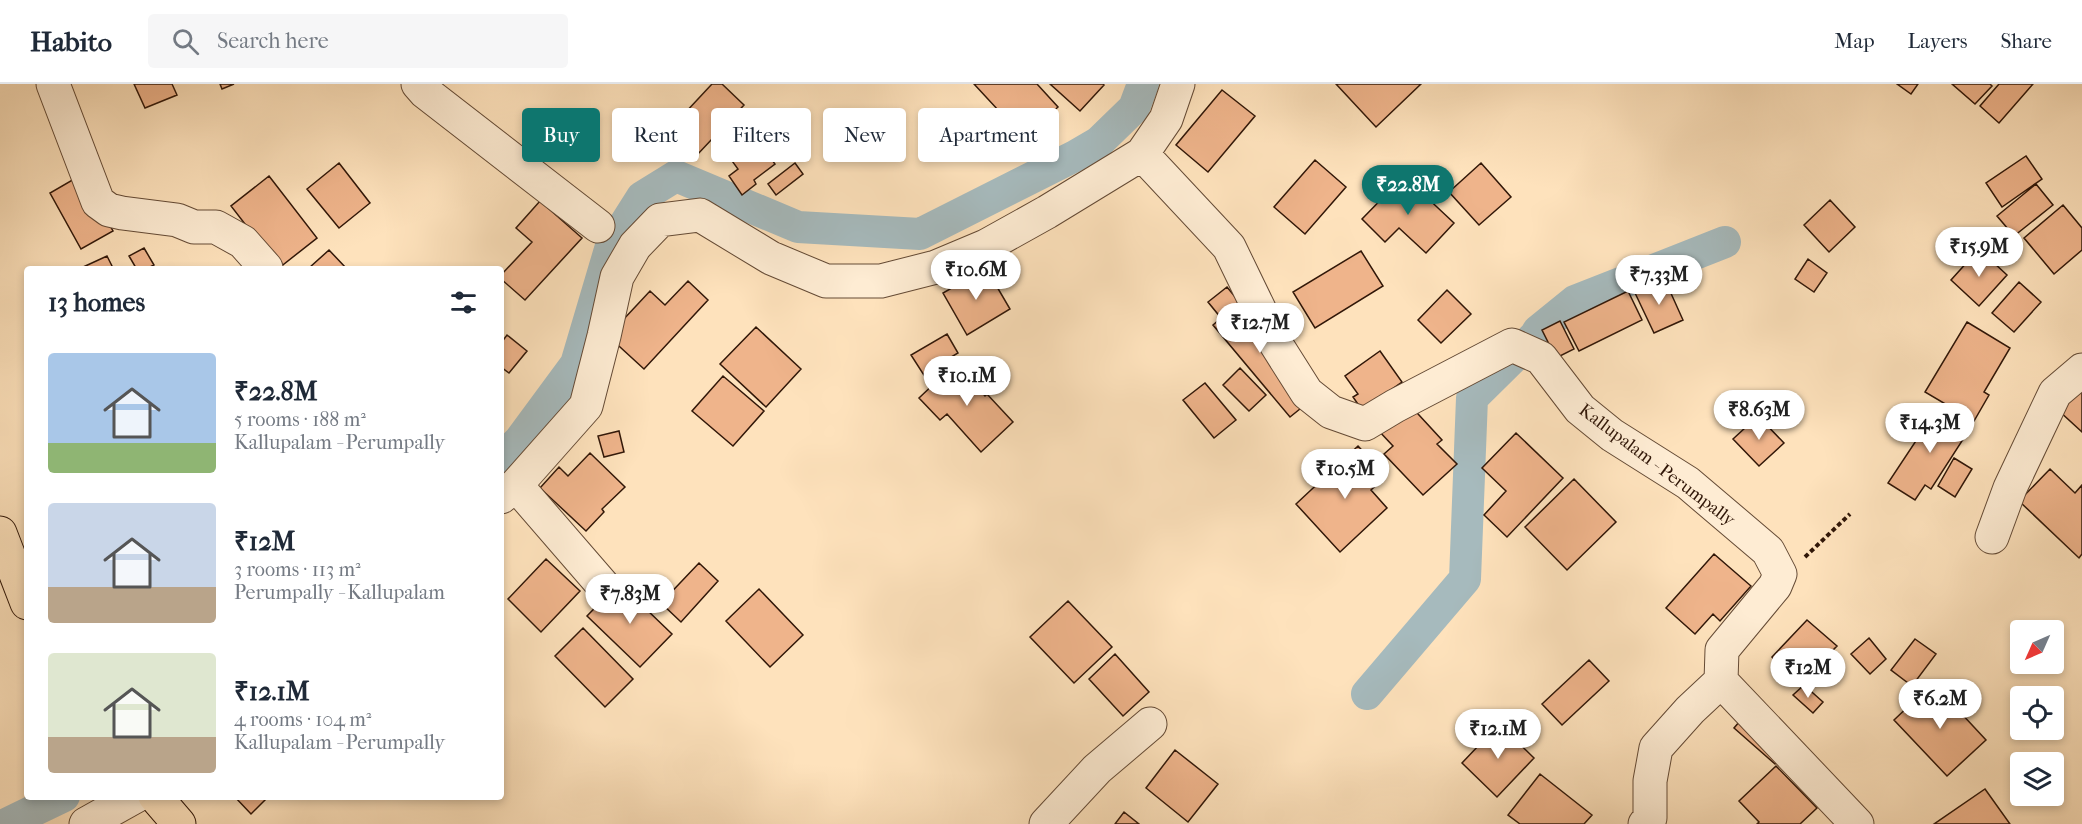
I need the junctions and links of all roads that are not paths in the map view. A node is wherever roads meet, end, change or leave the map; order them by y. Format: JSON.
{"nodes":[{"id":1,"x":53,"y":84,"type":"edge"},
{"id":2,"x":418,"y":84,"type":"edge"},
{"id":3,"x":1178,"y":84,"type":"edge"},
{"id":4,"x":1142,"y":154,"type":"junction"},
{"id":5,"x":598,"y":226,"type":"dead end"},
{"id":6,"x":264,"y":266,"type":"edge"},
{"id":7,"x":2082,"y":370,"type":"edge"},
{"id":8,"x":508,"y":491,"type":"edge"},
{"id":9,"x":0,"y":533,"type":"edge"},
{"id":10,"x":1992,"y":537,"type":"dead end"},
{"id":11,"x":606,"y":589,"type":"dead end"},
{"id":12,"x":24,"y":595,"type":"edge"},
{"id":13,"x":1722,"y":681,"type":"junction"},
{"id":14,"x":1150,"y":723,"type":"dead end"},
{"id":15,"x":129,"y":800,"type":"edge"},
{"id":16,"x":158,"y":800,"type":"edge"},
{"id":17,"x":86,"y":824,"type":"edge"},
{"id":18,"x":179,"y":824,"type":"edge"},
{"id":19,"x":1047,"y":824,"type":"edge"},
{"id":20,"x":1645,"y":824,"type":"edge"},
{"id":21,"x":1857,"y":824,"type":"edge"}],
"edges":[{"from":1,"to":6,"type":"street"},
{"from":2,"to":5,"type":"street"},
{"from":3,"to":4,"type":"street"},
{"from":4,"to":8,"type":"street"},
{"from":4,"to":13,"type":"street","name":"Kallupalam - Perumpally"},
{"from":7,"to":10,"type":"street"},
{"from":8,"to":11,"type":"street"},
{"from":9,"to":12,"type":"main road"},
{"from":13,"to":20,"type":"street"},
{"from":13,"to":21,"type":"street"},
{"from":14,"to":19,"type":"street"},
{"from":15,"to":17,"type":"street"},
{"from":16,"to":18,"type":"main road"}]}
